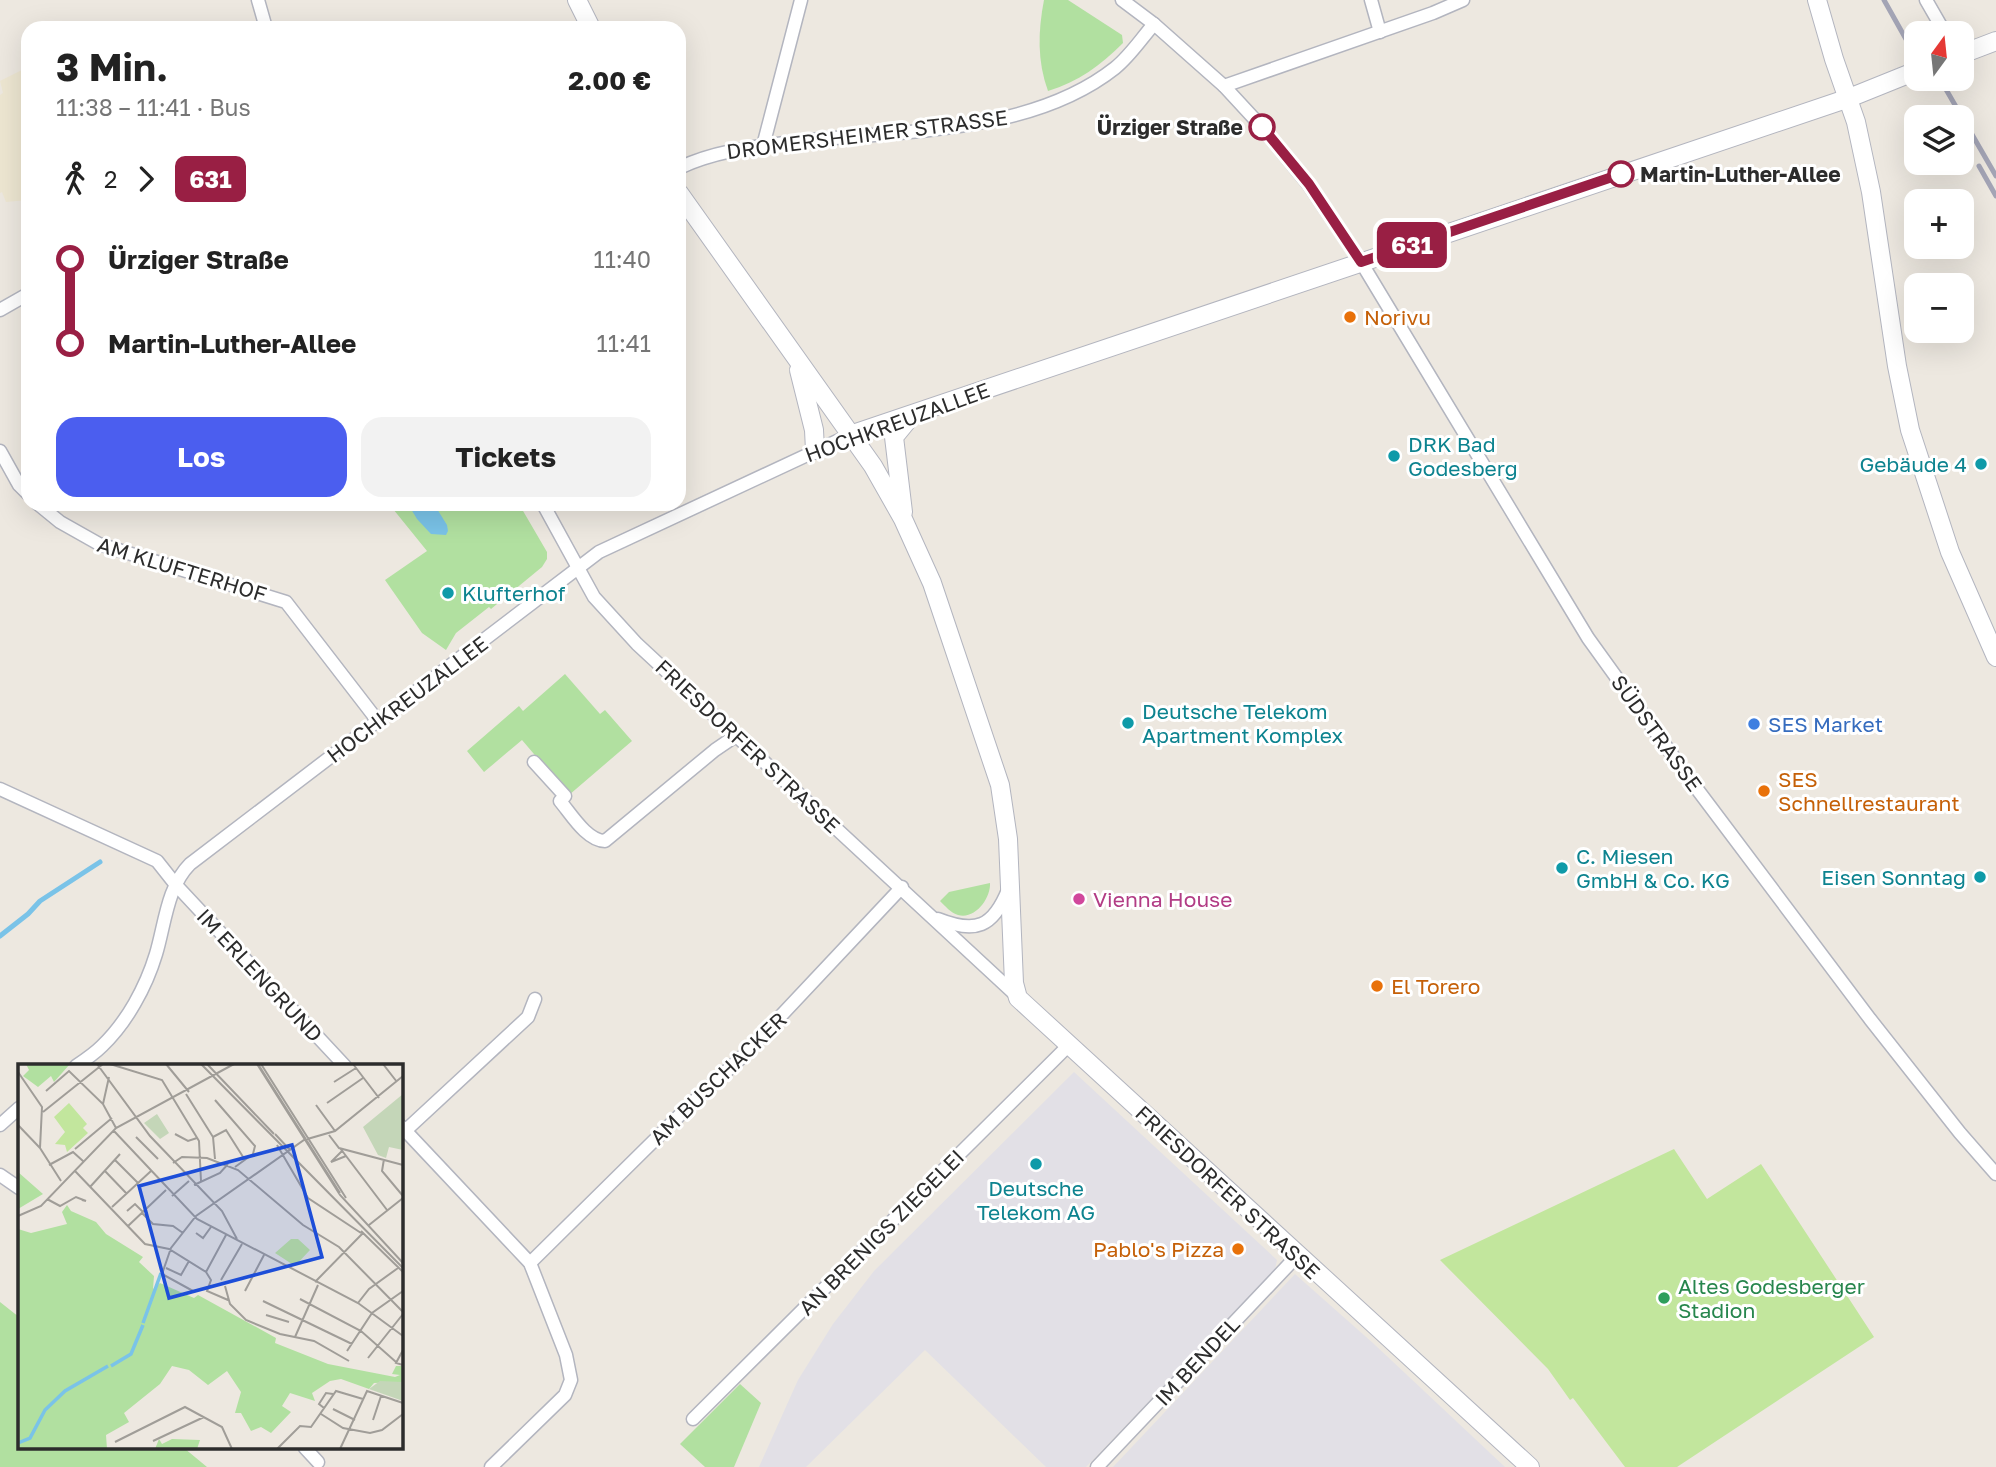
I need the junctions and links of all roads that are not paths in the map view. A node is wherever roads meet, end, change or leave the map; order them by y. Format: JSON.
{"nodes":[{"id":1,"x":258,"y":0,"type":"edge"},
{"id":2,"x":577,"y":0,"type":"edge"},
{"id":3,"x":801,"y":0,"type":"edge"},
{"id":4,"x":1122,"y":0,"type":"edge"},
{"id":5,"x":1371,"y":0,"type":"edge"},
{"id":6,"x":1463,"y":0,"type":"edge"},
{"id":7,"x":1817,"y":0,"type":"edge"},
{"id":8,"x":1926,"y":0,"type":"edge"},
{"id":9,"x":264,"y":21,"type":"edge"},
{"id":10,"x":588,"y":21,"type":"edge"},
{"id":11,"x":1937,"y":21,"type":"edge"},
{"id":12,"x":1154,"y":24,"type":"junction"},
{"id":13,"x":1380,"y":32,"type":"junction"},
{"id":14,"x":1996,"y":41,"type":"edge"},
{"id":15,"x":1974,"y":49,"type":"edge"},
{"id":16,"x":1904,"y":76,"type":"edge"},
{"id":17,"x":1224,"y":86,"type":"junction"},
{"id":18,"x":1849,"y":98,"type":"junction"},
{"id":19,"x":764,"y":146,"type":"junction"},
{"id":20,"x":686,"y":165,"type":"edge"},
{"id":21,"x":686,"y":203,"type":"edge"},
{"id":22,"x":1361,"y":262,"type":"junction"},
{"id":23,"x":21,"y":298,"type":"edge"},
{"id":24,"x":0,"y":310,"type":"edge"},
{"id":25,"x":797,"y":360,"type":"junction"},
{"id":26,"x":915,"y":412,"type":"junction"},
{"id":27,"x":850,"y":435,"type":"junction"},
{"id":28,"x":815,"y":450,"type":"junction"},
{"id":29,"x":0,"y":451,"type":"edge"},
{"id":30,"x":21,"y":487,"type":"edge"},
{"id":31,"x":686,"y":510,"type":"edge"},
{"id":32,"x":47,"y":511,"type":"edge"},
{"id":33,"x":547,"y":511,"type":"edge"},
{"id":34,"x":685,"y":511,"type":"edge"},
{"id":35,"x":903,"y":519,"type":"junction"},
{"id":36,"x":579,"y":568,"type":"junction"},
{"id":37,"x":1996,"y":657,"type":"edge"},
{"id":38,"x":377,"y":720,"type":"junction"},
{"id":39,"x":737,"y":735,"type":"junction"},
{"id":40,"x":534,"y":762,"type":"dead end"},
{"id":41,"x":0,"y":789,"type":"edge"},
{"id":42,"x":1011,"y":883,"type":"junction"},
{"id":43,"x":176,"y":885,"type":"junction"},
{"id":44,"x":902,"y":887,"type":"junction"},
{"id":45,"x":928,"y":915,"type":"junction"},
{"id":46,"x":1018,"y":998,"type":"junction"},
{"id":47,"x":535,"y":999,"type":"dead end"},
{"id":48,"x":1069,"y":1045,"type":"junction"},
{"id":49,"x":79,"y":1064,"type":"edge"},
{"id":50,"x":343,"y":1064,"type":"edge"},
{"id":51,"x":18,"y":1109,"type":"edge"},
{"id":52,"x":0,"y":1125,"type":"edge"},
{"id":53,"x":403,"y":1129,"type":"edge"},
{"id":54,"x":1996,"y":1174,"type":"edge"},
{"id":55,"x":0,"y":1175,"type":"edge"},
{"id":56,"x":18,"y":1187,"type":"edge"},
{"id":57,"x":1297,"y":1256,"type":"junction"},
{"id":58,"x":530,"y":1263,"type":"junction"},
{"id":59,"x":693,"y":1419,"type":"dead end"},
{"id":60,"x":307,"y":1450,"type":"edge"},
{"id":61,"x":318,"y":1462,"type":"dead end"},
{"id":62,"x":491,"y":1467,"type":"edge"},
{"id":63,"x":1097,"y":1467,"type":"edge"},
{"id":64,"x":1530,"y":1467,"type":"edge"}],
"edges":[{"from":1,"to":9,"type":"street"},
{"from":2,"to":10,"type":"street"},
{"from":3,"to":19,"type":"street"},
{"from":4,"to":12,"type":"street"},
{"from":5,"to":13,"type":"street"},
{"from":6,"to":13,"type":"street"},
{"from":7,"to":18,"type":"street"},
{"from":8,"to":11,"type":"street"},
{"from":12,"to":17,"type":"street"},
{"from":12,"to":19,"type":"street","name":"DROMERSHEIMER STRASSE"},
{"from":13,"to":17,"type":"street"},
{"from":14,"to":15,"type":"street"},
{"from":16,"to":18,"type":"street","name":"HOCHKREUZALLEE"},
{"from":17,"to":22,"type":"street"},
{"from":18,"to":22,"type":"street","name":"HOCHKREUZALLEE"},
{"from":18,"to":37,"type":"street"},
{"from":19,"to":20,"type":"street","name":"DROMERSHEIMER STRASSE"},
{"from":21,"to":25,"type":"street"},
{"from":22,"to":26,"type":"street","name":"HOCHKREUZALLEE"},
{"from":22,"to":54,"type":"street","name":"SÜDSTRASSE"},
{"from":23,"to":24,"type":"street"},
{"from":25,"to":27,"type":"street"},
{"from":25,"to":28,"type":"street"},
{"from":26,"to":27,"type":"street","name":"HOCHKREUZALLEE"},
{"from":26,"to":35,"type":"street"},
{"from":27,"to":28,"type":"street","name":"HOCHKREUZALLEE"},
{"from":27,"to":35,"type":"street"},
{"from":28,"to":31,"type":"street","name":"HOCHKREUZALLEE"},
{"from":29,"to":30,"type":"street"},
{"from":32,"to":38,"type":"street","name":"AM KLUFTERHOF"},
{"from":33,"to":36,"type":"street","name":"FRIESDORFER STRASSE"},
{"from":34,"to":36,"type":"street","name":"HOCHKREUZALLEE"},
{"from":35,"to":42,"type":"street"},
{"from":36,"to":38,"type":"street","name":"HOCHKREUZALLEE"},
{"from":36,"to":39,"type":"street","name":"FRIESDORFER STRASSE"},
{"from":38,"to":43,"type":"street","name":"HOCHKREUZALLEE"},
{"from":39,"to":40,"type":"street"},
{"from":39,"to":44,"type":"street","name":"FRIESDORFER STRASSE"},
{"from":41,"to":43,"type":"street","name":"IM ERLENGRUND"},
{"from":42,"to":45,"type":"street","name":"FRIESDORFER STRASSE"},
{"from":42,"to":46,"type":"street"},
{"from":43,"to":49,"type":"street","name":"HOCHKREUZALLEE"},
{"from":43,"to":50,"type":"street","name":"IM ERLENGRUND"},
{"from":44,"to":45,"type":"street","name":"FRIESDORFER STRASSE"},
{"from":44,"to":58,"type":"street","name":"AM BUSCHACKER"},
{"from":45,"to":46,"type":"street","name":"FRIESDORFER STRASSE"},
{"from":46,"to":48,"type":"street","name":"FRIESDORFER STRASSE"},
{"from":47,"to":53,"type":"street"},
{"from":48,"to":57,"type":"street","name":"FRIESDORFER STRASSE"},
{"from":48,"to":59,"type":"street","name":"AN BRENIGS ZIEGELEI"},
{"from":51,"to":52,"type":"street"},
{"from":53,"to":58,"type":"street"},
{"from":55,"to":56,"type":"street"},
{"from":57,"to":63,"type":"street","name":"IM BENDEL"},
{"from":57,"to":64,"type":"street","name":"FRIESDORFER STRASSE"},
{"from":58,"to":62,"type":"street"},
{"from":60,"to":61,"type":"street"}]}
